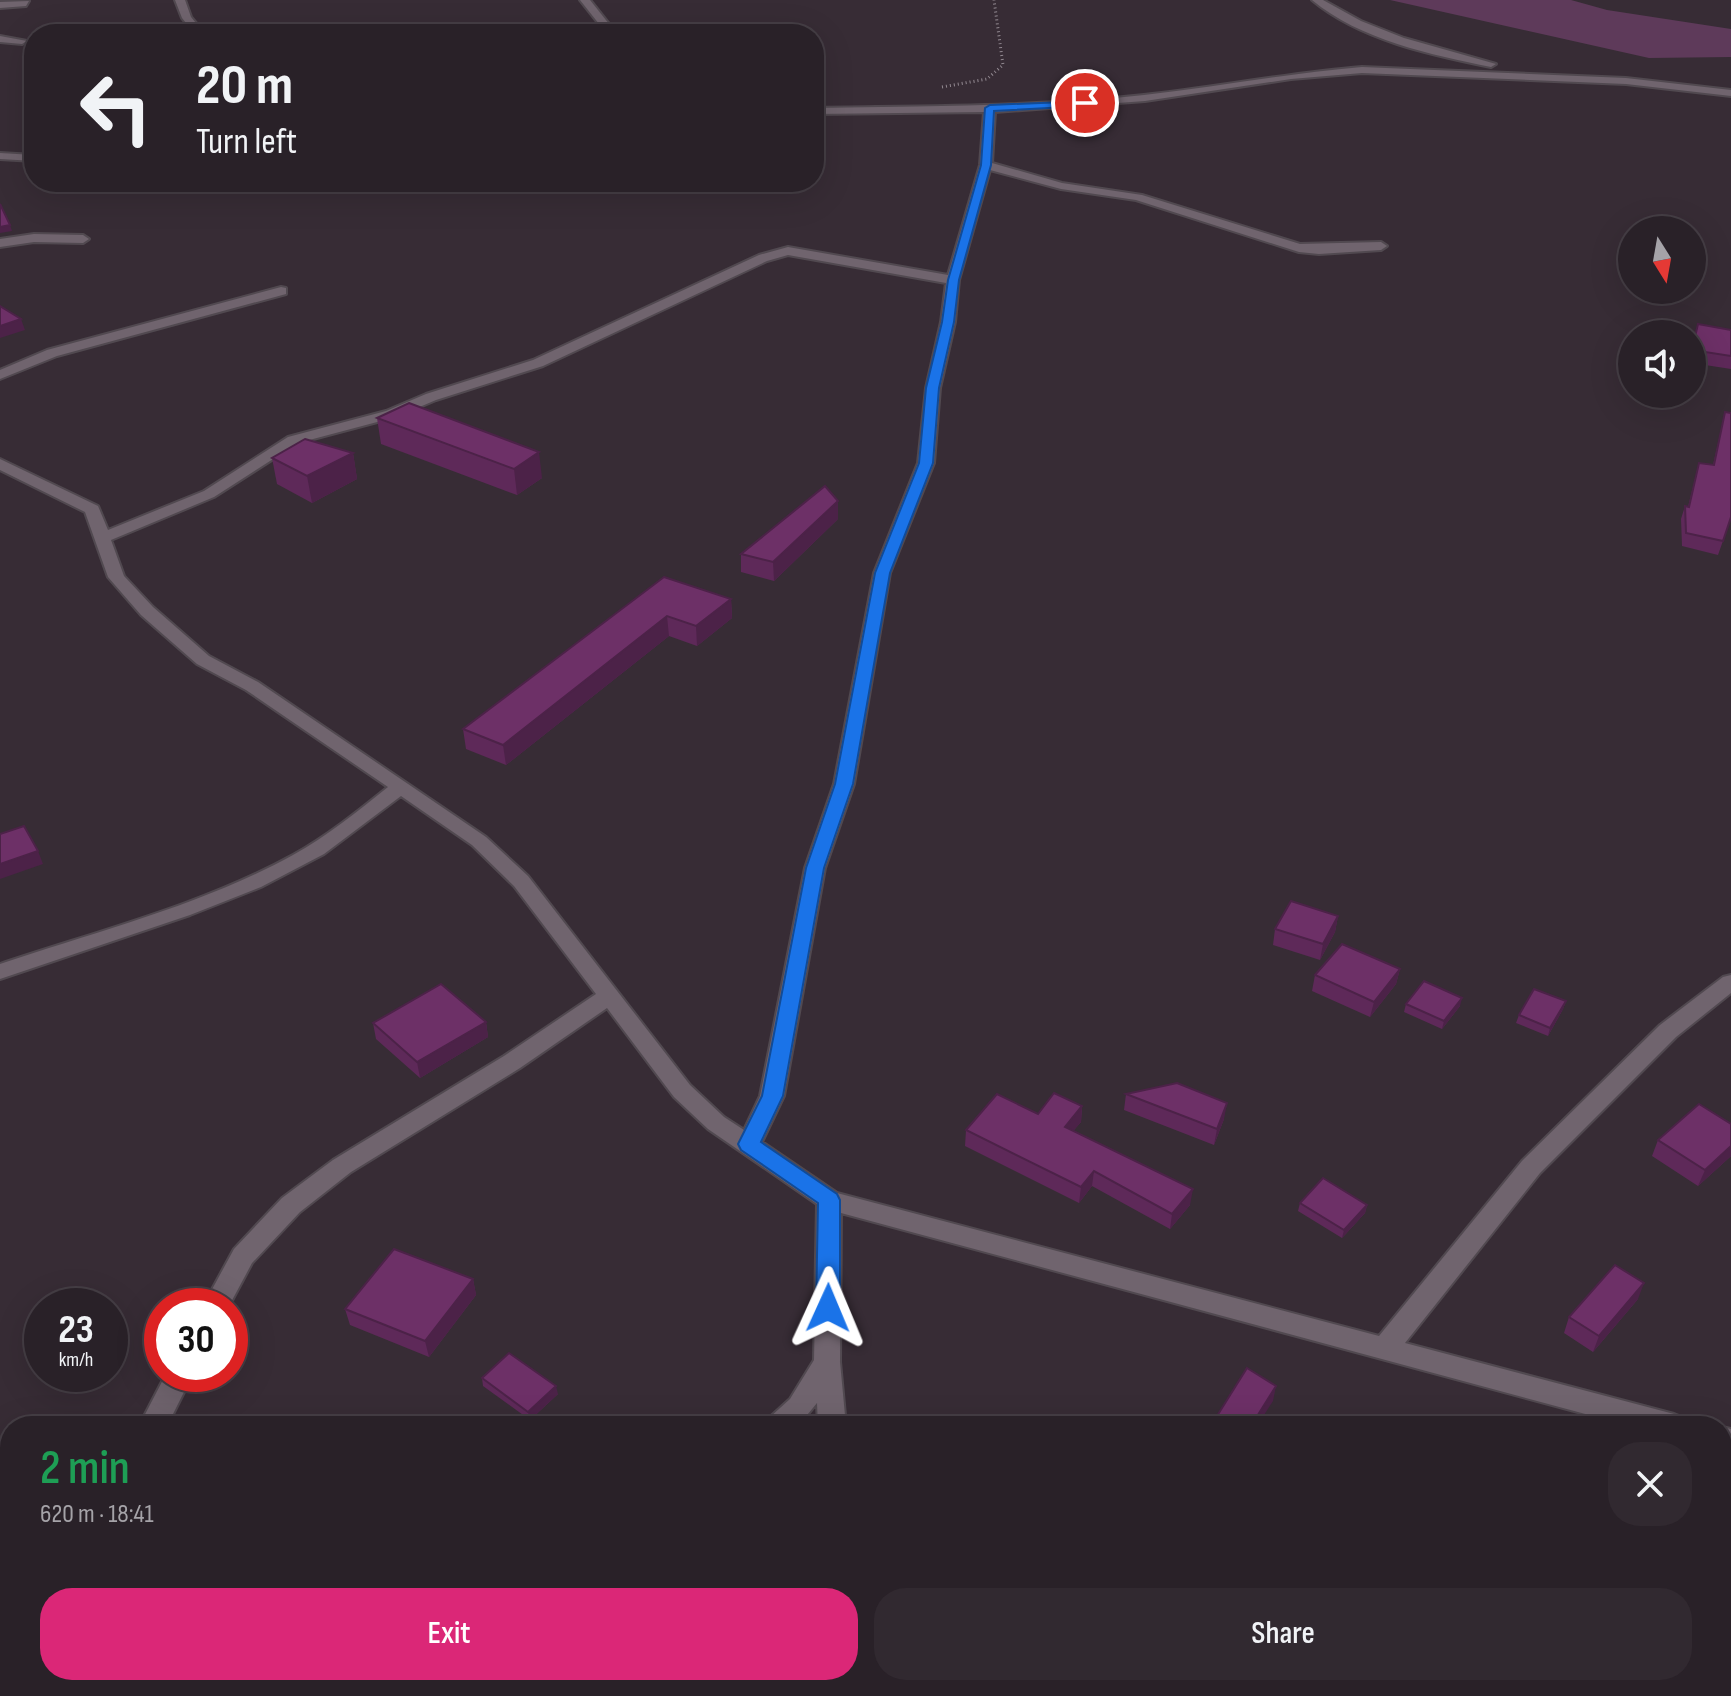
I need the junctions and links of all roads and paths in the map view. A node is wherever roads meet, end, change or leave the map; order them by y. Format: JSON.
{"nodes":[{"id":1,"x":180,"y":0,"type":"edge"},
{"id":2,"x":585,"y":0,"type":"edge"},
{"id":3,"x":994,"y":0,"type":"edge"},
{"id":4,"x":1317,"y":0,"type":"edge"},
{"id":5,"x":26,"y":3,"type":"dead end"},
{"id":6,"x":0,"y":5,"type":"edge"},
{"id":7,"x":192,"y":24,"type":"edge"},
{"id":8,"x":604,"y":24,"type":"edge"},
{"id":9,"x":0,"y":39,"type":"edge"},
{"id":10,"x":22,"y":41,"type":"dead end"},
{"id":11,"x":1497,"y":65,"type":"junction"},
{"id":12,"x":1481,"y":73,"type":"junction"},
{"id":13,"x":1565,"y":77,"type":"junction"},
{"id":14,"x":940,"y":87,"type":"dead end"},
{"id":15,"x":1731,"y":93,"type":"edge"},
{"id":16,"x":990,"y":108,"type":"junction"},
{"id":17,"x":824,"y":111,"type":"edge"},
{"id":18,"x":0,"y":156,"type":"edge"},
{"id":19,"x":24,"y":157,"type":"edge"},
{"id":20,"x":986,"y":165,"type":"junction"},
{"id":21,"x":83,"y":239,"type":"dead end"},
{"id":22,"x":0,"y":243,"type":"edge"},
{"id":23,"x":1381,"y":246,"type":"dead end"},
{"id":24,"x":953,"y":280,"type":"junction"},
{"id":25,"x":281,"y":291,"type":"dead end"},
{"id":26,"x":0,"y":375,"type":"edge"},
{"id":27,"x":0,"y":464,"type":"edge"},
{"id":28,"x":103,"y":538,"type":"junction"},
{"id":29,"x":399,"y":788,"type":"junction"},
{"id":30,"x":0,"y":972,"type":"edge"},
{"id":31,"x":1731,"y":982,"type":"edge"},
{"id":32,"x":610,"y":995,"type":"junction"},
{"id":33,"x":749,"y":1144,"type":"junction"},
{"id":34,"x":829,"y":1200,"type":"junction"},
{"id":35,"x":226,"y":1288,"type":"edge"},
{"id":36,"x":1386,"y":1347,"type":"junction"},
{"id":37,"x":827,"y":1362,"type":"junction"},
{"id":38,"x":171,"y":1392,"type":"edge"},
{"id":39,"x":158,"y":1416,"type":"edge"},
{"id":40,"x":790,"y":1416,"type":"edge"},
{"id":41,"x":831,"y":1416,"type":"edge"},
{"id":42,"x":1638,"y":1416,"type":"edge"}],
"edges":[{"from":1,"to":7,"type":"street"},
{"from":2,"to":8,"type":"street"},
{"from":3,"to":14,"type":"path"},
{"from":4,"to":11,"type":"street"},
{"from":5,"to":6,"type":"street"},
{"from":9,"to":10,"type":"street"},
{"from":11,"to":12,"type":"street"},
{"from":11,"to":13,"type":"street"},
{"from":12,"to":13,"type":"street"},
{"from":12,"to":16,"type":"street"},
{"from":13,"to":15,"type":"street"},
{"from":16,"to":17,"type":"street"},
{"from":16,"to":20,"type":"street"},
{"from":18,"to":19,"type":"street"},
{"from":20,"to":23,"type":"street"},
{"from":20,"to":24,"type":"street"},
{"from":21,"to":22,"type":"street"},
{"from":24,"to":28,"type":"street"},
{"from":24,"to":33,"type":"street"},
{"from":25,"to":26,"type":"street"},
{"from":27,"to":28,"type":"street"},
{"from":28,"to":29,"type":"street"},
{"from":29,"to":30,"type":"street"},
{"from":29,"to":32,"type":"street"},
{"from":31,"to":36,"type":"street"},
{"from":32,"to":33,"type":"street"},
{"from":32,"to":35,"type":"street"},
{"from":33,"to":34,"type":"street"},
{"from":34,"to":36,"type":"street"},
{"from":34,"to":37,"type":"street"},
{"from":36,"to":42,"type":"street"},
{"from":37,"to":40,"type":"street"},
{"from":37,"to":41,"type":"street"},
{"from":38,"to":39,"type":"street"}]}
